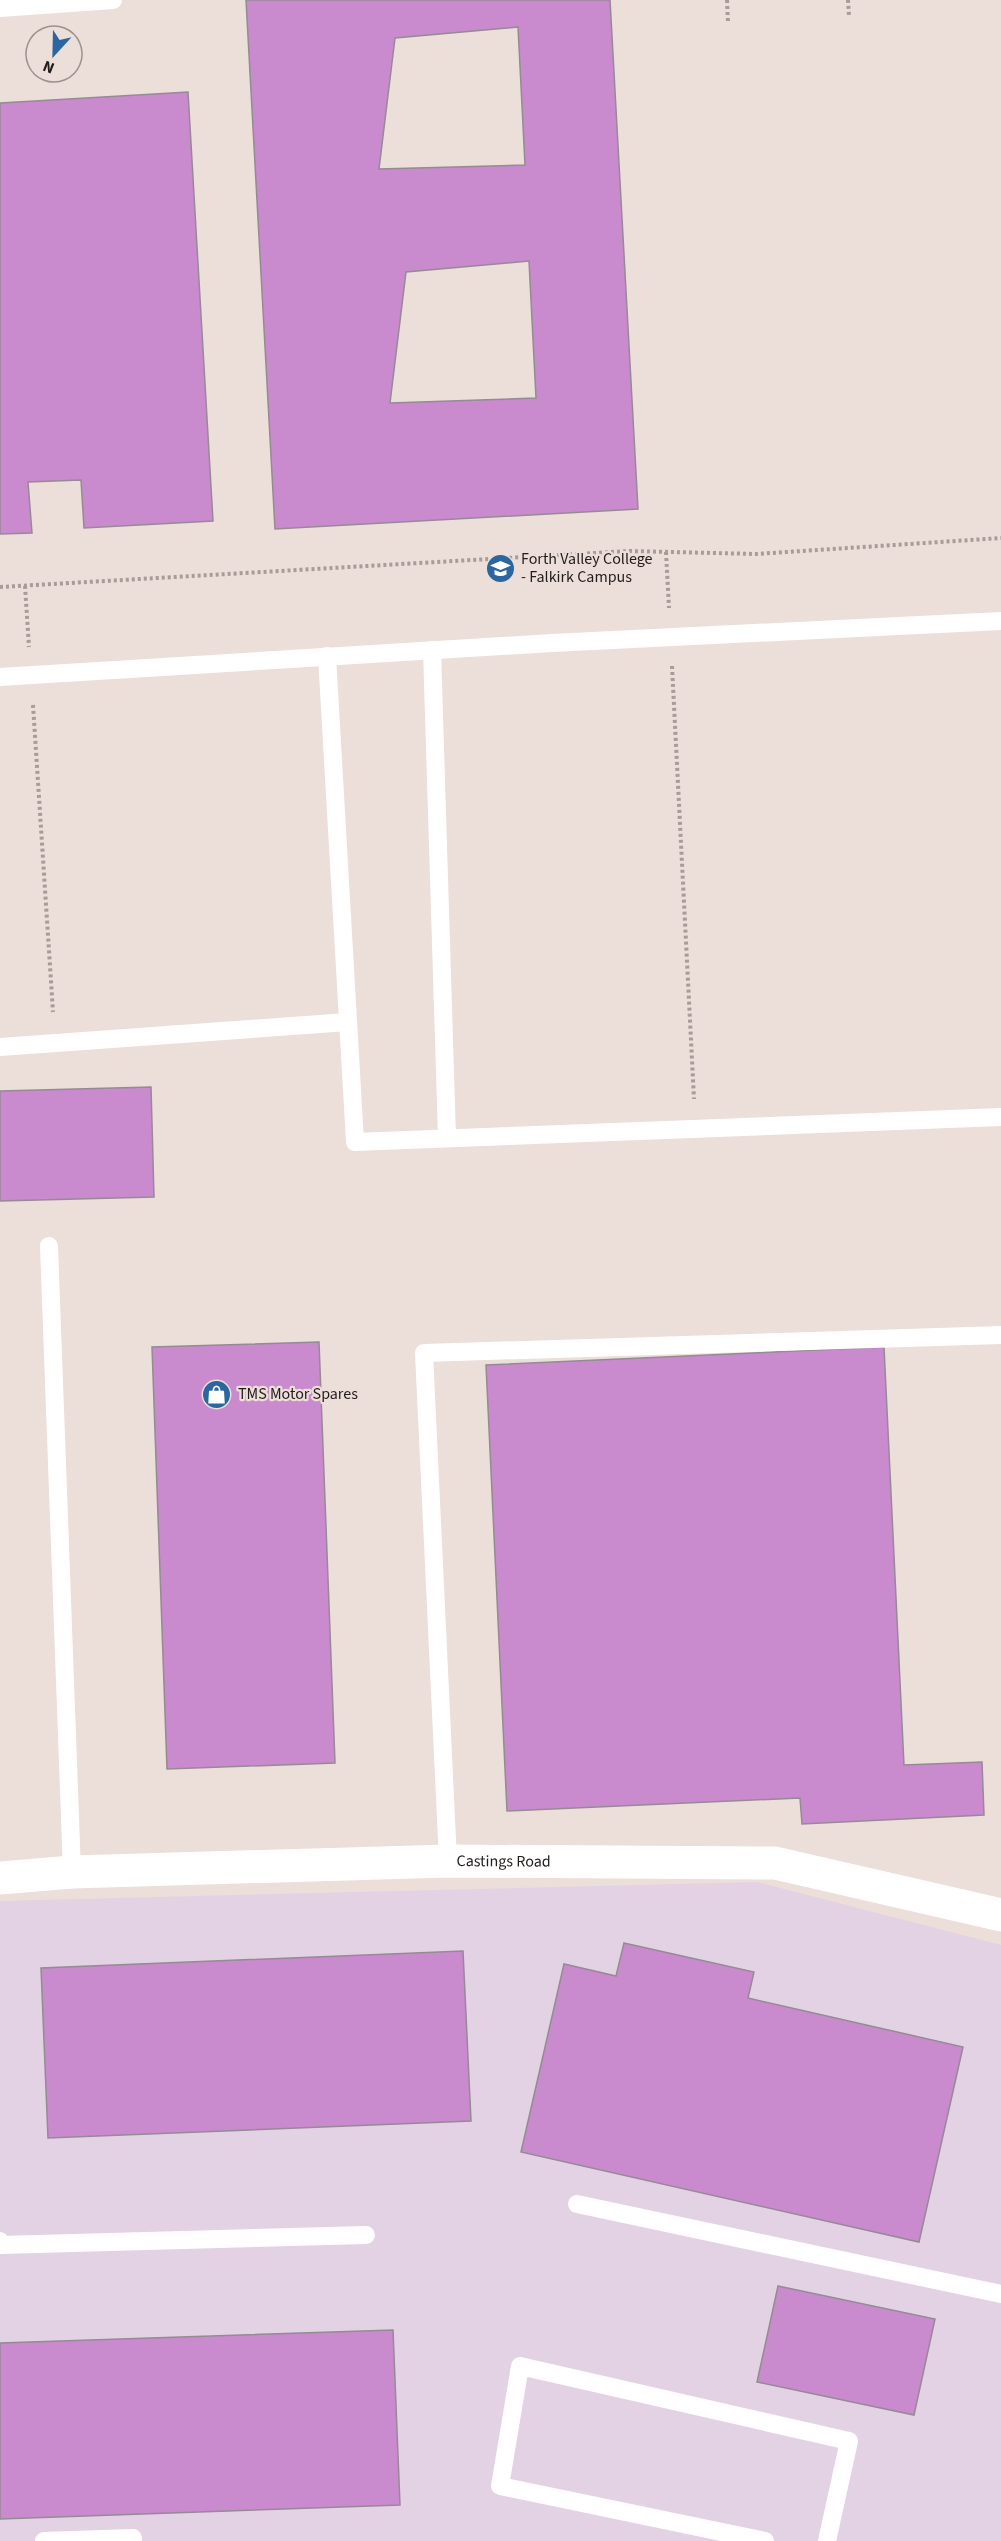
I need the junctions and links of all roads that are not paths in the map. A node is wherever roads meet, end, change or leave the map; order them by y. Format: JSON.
{"nodes":[{"id":1,"x":113,"y":0,"type":"edge"},
{"id":2,"x":0,"y":8,"type":"edge"},
{"id":3,"x":1001,"y":621,"type":"edge"},
{"id":4,"x":432,"y":650,"type":"junction"},
{"id":5,"x":327,"y":656,"type":"junction"},
{"id":6,"x":0,"y":677,"type":"edge"},
{"id":7,"x":348,"y":1022,"type":"junction"},
{"id":8,"x":0,"y":1047,"type":"edge"},
{"id":9,"x":1001,"y":1117,"type":"edge"},
{"id":10,"x":447,"y":1138,"type":"junction"},
{"id":11,"x":49,"y":1246,"type":"dead end"},
{"id":12,"x":1001,"y":1335,"type":"edge"},
{"id":13,"x":448,"y":1861,"type":"junction"},
{"id":14,"x":72,"y":1872,"type":"junction"},
{"id":15,"x":0,"y":1878,"type":"edge"},
{"id":16,"x":1001,"y":1915,"type":"edge"},
{"id":17,"x":577,"y":2204,"type":"dead end"},
{"id":18,"x":366,"y":2235,"type":"dead end"},
{"id":19,"x":0,"y":2241,"type":"edge"},
{"id":20,"x":1001,"y":2294,"type":"edge"},
{"id":21,"x":44,"y":2541,"type":"edge"},
{"id":22,"x":133,"y":2541,"type":"edge"},
{"id":23,"x":765,"y":2541,"type":"edge"},
{"id":24,"x":827,"y":2541,"type":"edge"}],
"edges":[{"from":1,"to":2,"type":"lane"},
{"from":3,"to":4,"type":"lane"},
{"from":4,"to":5,"type":"lane"},
{"from":4,"to":10,"type":"lane"},
{"from":5,"to":6,"type":"lane"},
{"from":5,"to":7,"type":"lane"},
{"from":7,"to":8,"type":"lane"},
{"from":7,"to":10,"type":"lane"},
{"from":9,"to":10,"type":"lane"},
{"from":11,"to":14,"type":"lane"},
{"from":12,"to":13,"type":"lane"},
{"from":13,"to":14,"type":"street","name":"Castings Road"},
{"from":13,"to":16,"type":"street","name":"Castings Road"},
{"from":14,"to":15,"type":"street","name":"Castings Road"},
{"from":17,"to":20,"type":"lane"},
{"from":18,"to":19,"type":"lane"},
{"from":21,"to":22,"type":"lane"},
{"from":23,"to":24,"type":"lane"}]}
